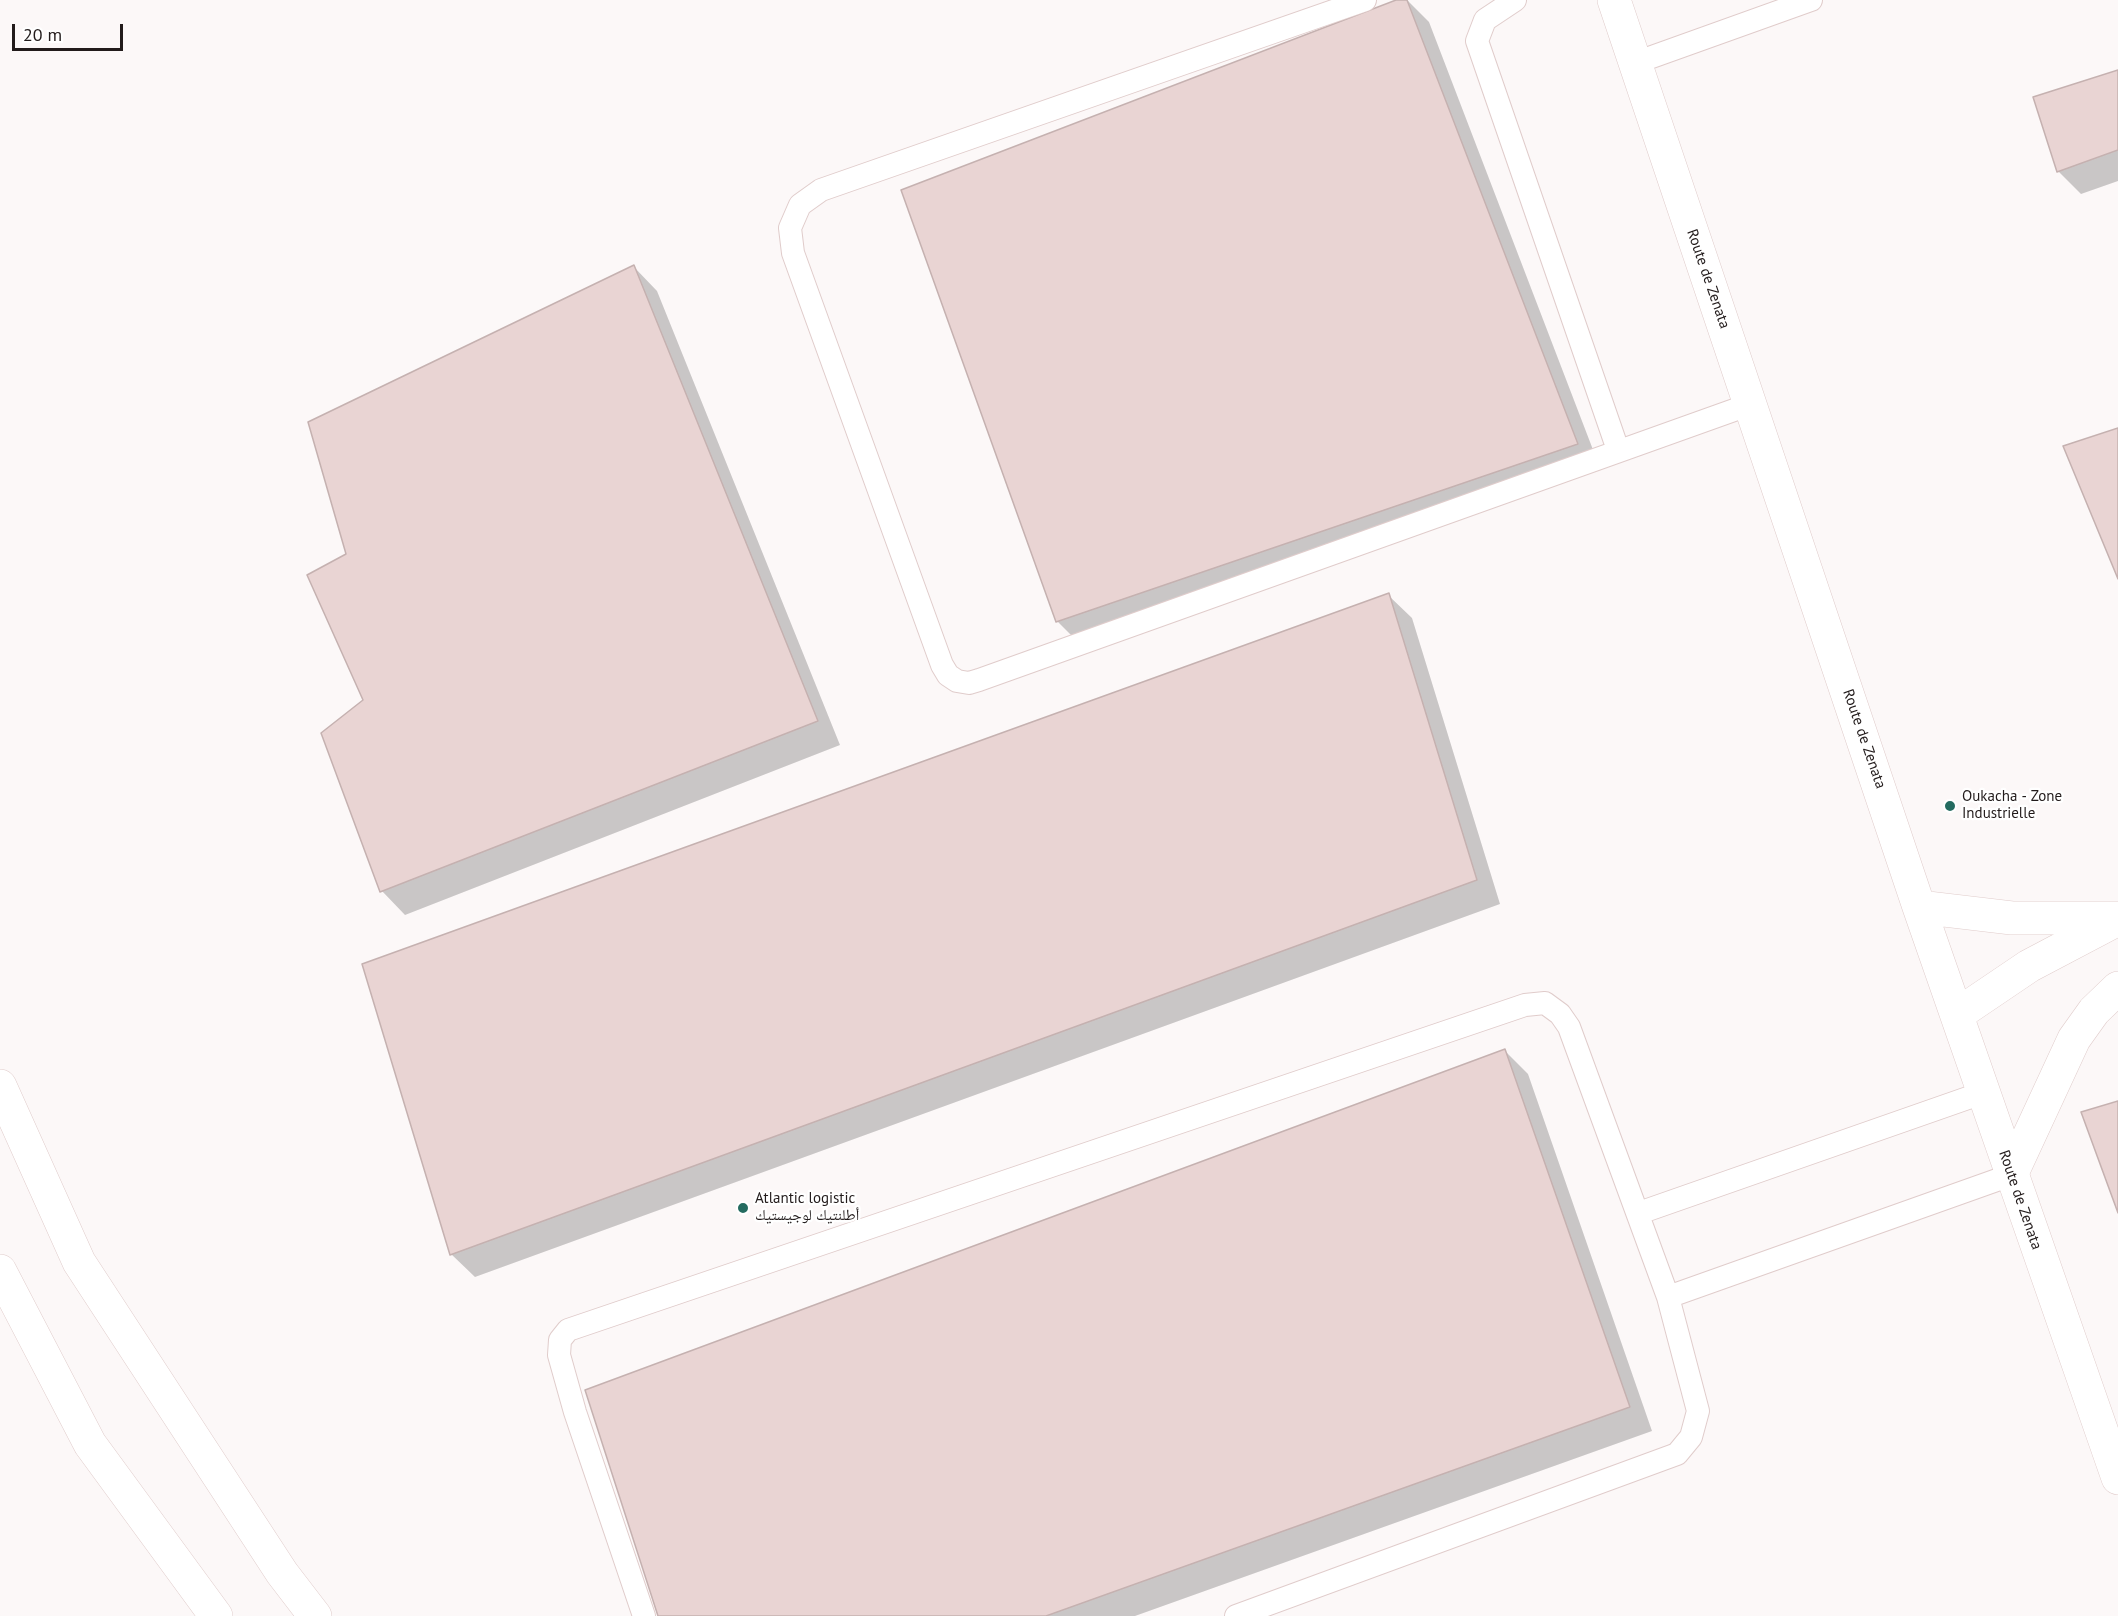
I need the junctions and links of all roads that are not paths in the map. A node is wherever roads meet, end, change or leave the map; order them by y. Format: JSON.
{"nodes":[{"id":1,"x":1365,"y":0,"type":"edge"},
{"id":2,"x":1515,"y":0,"type":"edge"},
{"id":3,"x":1614,"y":0,"type":"edge"},
{"id":4,"x":1811,"y":0,"type":"edge"},
{"id":5,"x":1635,"y":63,"type":"junction"},
{"id":6,"x":1751,"y":404,"type":"junction"},
{"id":7,"x":1618,"y":450,"type":"junction"},
{"id":8,"x":1919,"y":907,"type":"junction"},
{"id":9,"x":2118,"y":919,"type":"edge"},
{"id":10,"x":2118,"y":988,"type":"edge"},
{"id":11,"x":1958,"y":1014,"type":"junction"},
{"id":12,"x":0,"y":1086,"type":"edge"},
{"id":13,"x":1985,"y":1092,"type":"junction"},
{"id":14,"x":2011,"y":1175,"type":"junction"},
{"id":15,"x":1639,"y":1213,"type":"junction"},
{"id":16,"x":0,"y":1271,"type":"edge"},
{"id":17,"x":1668,"y":1297,"type":"junction"},
{"id":18,"x":2118,"y":1478,"type":"edge"},
{"id":19,"x":216,"y":1616,"type":"edge"},
{"id":20,"x":315,"y":1616,"type":"edge"},
{"id":21,"x":644,"y":1616,"type":"edge"},
{"id":22,"x":1236,"y":1616,"type":"edge"}],
"edges":[{"from":1,"to":7,"type":"lane"},
{"from":2,"to":7,"type":"lane"},
{"from":3,"to":5,"type":"main road","name":"Route de Zenata"},
{"from":4,"to":5,"type":"lane"},
{"from":5,"to":6,"type":"main road","name":"Route de Zenata"},
{"from":6,"to":7,"type":"lane"},
{"from":6,"to":8,"type":"main road","name":"Route de Zenata"},
{"from":8,"to":9,"type":"main road"},
{"from":8,"to":11,"type":"main road","name":"Route de Zenata"},
{"from":9,"to":11,"type":"main road"},
{"from":10,"to":14,"type":"main road"},
{"from":11,"to":13,"type":"main road","name":"Route de Zenata"},
{"from":12,"to":20,"type":"main road"},
{"from":13,"to":14,"type":"main road","name":"Route de Zenata"},
{"from":13,"to":15,"type":"lane"},
{"from":14,"to":17,"type":"lane"},
{"from":14,"to":18,"type":"main road","name":"Route de Zenata"},
{"from":15,"to":17,"type":"lane"},
{"from":15,"to":21,"type":"lane"},
{"from":16,"to":19,"type":"main road"},
{"from":17,"to":22,"type":"lane"}]}
